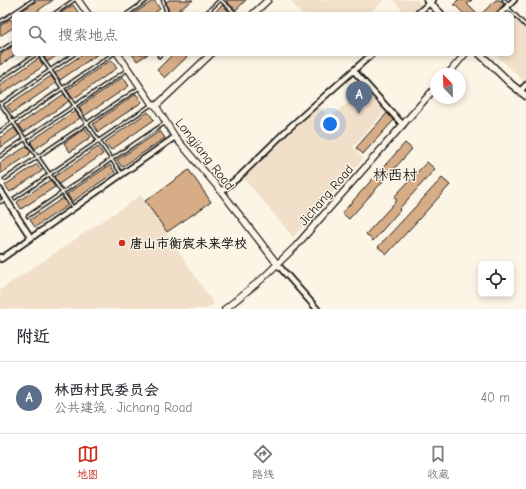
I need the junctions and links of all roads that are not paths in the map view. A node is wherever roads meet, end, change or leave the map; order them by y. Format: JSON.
{"nodes":[{"id":1,"x":33,"y":0,"type":"edge"},
{"id":2,"x":74,"y":0,"type":"edge"},
{"id":3,"x":78,"y":0,"type":"edge"},
{"id":4,"x":147,"y":0,"type":"edge"},
{"id":5,"x":163,"y":0,"type":"edge"},
{"id":6,"x":220,"y":0,"type":"edge"},
{"id":7,"x":268,"y":0,"type":"edge"},
{"id":8,"x":504,"y":0,"type":"edge"},
{"id":9,"x":514,"y":0,"type":"edge"},
{"id":10,"x":430,"y":1,"type":"edge"},
{"id":11,"x":508,"y":6,"type":"junction"},
{"id":12,"x":15,"y":12,"type":"edge"},
{"id":13,"x":57,"y":12,"type":"edge"},
{"id":14,"x":87,"y":12,"type":"edge"},
{"id":15,"x":130,"y":12,"type":"edge"},
{"id":16,"x":166,"y":12,"type":"edge"},
{"id":17,"x":207,"y":12,"type":"edge"},
{"id":18,"x":234,"y":12,"type":"edge"},
{"id":19,"x":255,"y":12,"type":"edge"},
{"id":20,"x":419,"y":12,"type":"edge"},
{"id":21,"x":439,"y":12,"type":"edge"},
{"id":22,"x":502,"y":12,"type":"edge"},
{"id":23,"x":513,"y":12,"type":"edge"},
{"id":24,"x":514,"y":13,"type":"edge"},
{"id":25,"x":12,"y":14,"type":"edge"},
{"id":26,"x":0,"y":22,"type":"edge"},
{"id":27,"x":526,"y":26,"type":"edge"},
{"id":28,"x":12,"y":43,"type":"edge"},
{"id":29,"x":0,"y":51,"type":"edge"},
{"id":30,"x":35,"y":56,"type":"edge"},
{"id":31,"x":40,"y":56,"type":"edge"},
{"id":32,"x":71,"y":56,"type":"edge"},
{"id":33,"x":110,"y":56,"type":"edge"},
{"id":34,"x":119,"y":56,"type":"edge"},
{"id":35,"x":209,"y":56,"type":"edge"},
{"id":36,"x":370,"y":56,"type":"edge"},
{"id":37,"x":463,"y":56,"type":"edge"},
{"id":38,"x":482,"y":56,"type":"edge"},
{"id":39,"x":453,"y":68,"type":"edge"},
{"id":40,"x":129,"y":69,"type":"junction"},
{"id":41,"x":50,"y":70,"type":"junction"},
{"id":42,"x":354,"y":71,"type":"junction"},
{"id":43,"x":0,"y":79,"type":"edge"},
{"id":44,"x":526,"y":85,"type":"edge"},
{"id":45,"x":141,"y":86,"type":"junction"},
{"id":46,"x":63,"y":88,"type":"junction"},
{"id":47,"x":520,"y":91,"type":"junction"},
{"id":48,"x":430,"y":94,"type":"edge"},
{"id":49,"x":526,"y":96,"type":"edge"},
{"id":50,"x":0,"y":104,"type":"edge"},
{"id":51,"x":154,"y":105,"type":"junction"},
{"id":52,"x":75,"y":106,"type":"junction"},
{"id":53,"x":13,"y":122,"type":"junction"},
{"id":54,"x":166,"y":122,"type":"junction"},
{"id":55,"x":87,"y":123,"type":"junction"},
{"id":56,"x":403,"y":125,"type":"junction"},
{"id":57,"x":0,"y":131,"type":"edge"},
{"id":58,"x":175,"y":137,"type":"junction"},
{"id":59,"x":25,"y":139,"type":"junction"},
{"id":60,"x":99,"y":141,"type":"junction"},
{"id":61,"x":0,"y":156,"type":"edge"},
{"id":62,"x":38,"y":157,"type":"junction"},
{"id":63,"x":112,"y":159,"type":"junction"},
{"id":64,"x":122,"y":174,"type":"junction"},
{"id":65,"x":50,"y":175,"type":"junction"},
{"id":66,"x":5,"y":179,"type":"dead end"},
{"id":67,"x":0,"y":190,"type":"edge"},
{"id":68,"x":221,"y":192,"type":"junction"},
{"id":69,"x":62,"y":193,"type":"junction"},
{"id":70,"x":15,"y":198,"type":"dead end"},
{"id":71,"x":6,"y":199,"type":"junction"},
{"id":72,"x":0,"y":202,"type":"edge"},
{"id":73,"x":73,"y":208,"type":"junction"},
{"id":74,"x":28,"y":216,"type":"dead end"},
{"id":75,"x":31,"y":238,"type":"junction"},
{"id":76,"x":0,"y":257,"type":"edge"},
{"id":77,"x":278,"y":265,"type":"junction"},
{"id":78,"x":225,"y":309,"type":"edge"},
{"id":79,"x":317,"y":309,"type":"edge"}],
"edges":[{"from":1,"to":12,"type":"lane"},
{"from":2,"to":13,"type":"lane"},
{"from":3,"to":14,"type":"street"},
{"from":4,"to":15,"type":"lane"},
{"from":5,"to":16,"type":"lane"},
{"from":6,"to":17,"type":"lane"},
{"from":6,"to":18,"type":"lane"},
{"from":7,"to":19,"type":"street"},
{"from":8,"to":11,"type":"lane"},
{"from":9,"to":11,"type":"street"},
{"from":10,"to":20,"type":"street"},
{"from":10,"to":21,"type":"main road"},
{"from":11,"to":22,"type":"street"},
{"from":11,"to":23,"type":"lane"},
{"from":24,"to":27,"type":"lane"},
{"from":25,"to":26,"type":"lane"},
{"from":28,"to":29,"type":"lane"},
{"from":30,"to":43,"type":"lane"},
{"from":31,"to":41,"type":"lane"},
{"from":32,"to":41,"type":"lane"},
{"from":33,"to":46,"type":"lane"},
{"from":34,"to":40,"type":"street","name":"Longjiang Road"},
{"from":35,"to":51,"type":"street"},
{"from":36,"to":42,"type":"street"},
{"from":37,"to":39,"type":"street"},
{"from":38,"to":47,"type":"main road"},
{"from":40,"to":45,"type":"street","name":"Longjiang Road"},
{"from":40,"to":52,"type":"lane"},
{"from":41,"to":46,"type":"lane"},
{"from":41,"to":50,"type":"lane"},
{"from":42,"to":56,"type":"street"},
{"from":42,"to":68,"type":"street"},
{"from":44,"to":47,"type":"street"},
{"from":45,"to":51,"type":"street","name":"Longjiang Road"},
{"from":45,"to":55,"type":"lane"},
{"from":46,"to":52,"type":"lane"},
{"from":46,"to":53,"type":"lane"},
{"from":47,"to":49,"type":"main road"},
{"from":48,"to":56,"type":"street","name":"Jichang Road"},
{"from":50,"to":53,"type":"lane"},
{"from":51,"to":54,"type":"street","name":"Longjiang Road"},
{"from":51,"to":60,"type":"lane"},
{"from":52,"to":55,"type":"lane"},
{"from":52,"to":59,"type":"lane"},
{"from":53,"to":57,"type":"lane"},
{"from":53,"to":59,"type":"lane"},
{"from":54,"to":58,"type":"street","name":"Longjiang Road"},
{"from":54,"to":63,"type":"lane"},
{"from":55,"to":60,"type":"lane"},
{"from":55,"to":62,"type":"lane"},
{"from":56,"to":77,"type":"street","name":"Jichang Road"},
{"from":58,"to":64,"type":"street"},
{"from":58,"to":68,"type":"street","name":"Longjiang Road"},
{"from":59,"to":61,"type":"lane"},
{"from":59,"to":62,"type":"lane"},
{"from":60,"to":63,"type":"lane"},
{"from":60,"to":65,"type":"lane"},
{"from":62,"to":65,"type":"lane"},
{"from":62,"to":66,"type":"lane"},
{"from":63,"to":64,"type":"lane"},
{"from":63,"to":69,"type":"lane"},
{"from":64,"to":73,"type":"street"},
{"from":65,"to":69,"type":"lane"},
{"from":65,"to":70,"type":"lane"},
{"from":67,"to":71,"type":"street"},
{"from":68,"to":77,"type":"street","name":"Longjiang Road"},
{"from":69,"to":73,"type":"lane"},
{"from":69,"to":74,"type":"lane"},
{"from":71,"to":72,"type":"lane"},
{"from":71,"to":75,"type":"street"},
{"from":73,"to":75,"type":"street"},
{"from":75,"to":76,"type":"street"},
{"from":77,"to":78,"type":"street","name":"Jichang Road"},
{"from":77,"to":79,"type":"street"}]}
